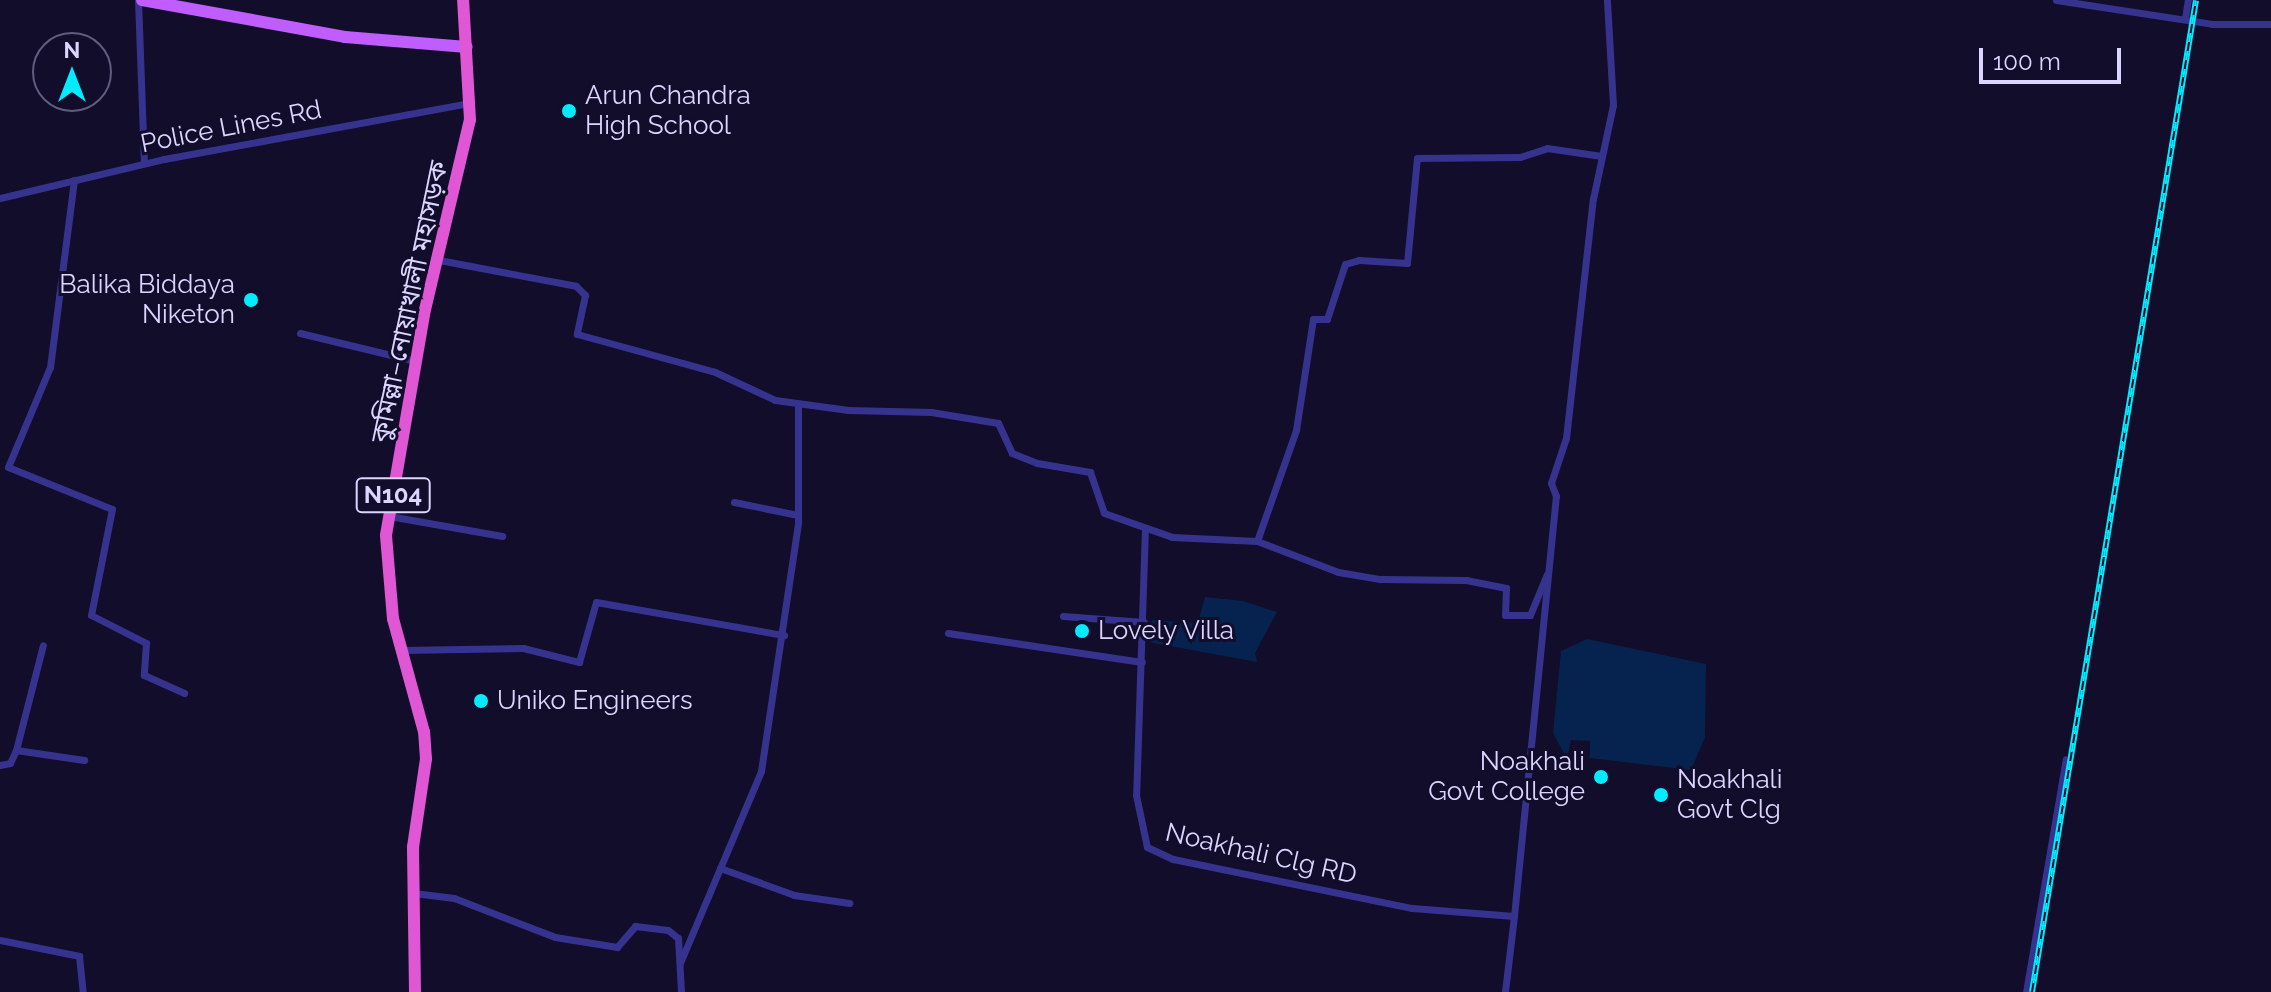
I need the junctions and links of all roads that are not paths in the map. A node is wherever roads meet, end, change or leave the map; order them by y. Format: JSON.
{"nodes":[{"id":1,"x":140,"y":0,"type":"edge"},
{"id":2,"x":463,"y":0,"type":"edge"},
{"id":3,"x":1607,"y":0,"type":"edge"},
{"id":4,"x":2056,"y":0,"type":"edge"},
{"id":5,"x":2188,"y":0,"type":"edge"},
{"id":6,"x":2185,"y":18,"type":"junction"},
{"id":7,"x":2271,"y":24,"type":"edge"},
{"id":8,"x":467,"y":47,"type":"junction"},
{"id":9,"x":472,"y":103,"type":"junction"},
{"id":10,"x":1601,"y":156,"type":"junction"},
{"id":11,"x":144,"y":163,"type":"junction"},
{"id":12,"x":74,"y":180,"type":"junction"},
{"id":13,"x":0,"y":198,"type":"edge"},
{"id":14,"x":439,"y":260,"type":"junction"},
{"id":15,"x":300,"y":333,"type":"dead end"},
{"id":16,"x":416,"y":361,"type":"junction"},
{"id":17,"x":798,"y":406,"type":"junction"},
{"id":18,"x":734,"y":502,"type":"dead end"},
{"id":19,"x":798,"y":515,"type":"junction"},
{"id":20,"x":389,"y":516,"type":"junction"},
{"id":21,"x":1145,"y":528,"type":"junction"},
{"id":22,"x":502,"y":536,"type":"dead end"},
{"id":23,"x":1257,"y":541,"type":"junction"},
{"id":24,"x":1547,"y":574,"type":"junction"},
{"id":25,"x":1063,"y":616,"type":"dead end"},
{"id":26,"x":1144,"y":622,"type":"junction"},
{"id":27,"x":948,"y":633,"type":"dead end"},
{"id":28,"x":784,"y":635,"type":"junction"},
{"id":29,"x":43,"y":645,"type":"dead end"},
{"id":30,"x":401,"y":650,"type":"junction"},
{"id":31,"x":1142,"y":662,"type":"junction"},
{"id":32,"x":184,"y":693,"type":"dead end"},
{"id":33,"x":16,"y":750,"type":"junction"},
{"id":34,"x":2066,"y":759,"type":"dead end"},
{"id":35,"x":84,"y":760,"type":"dead end"},
{"id":36,"x":0,"y":765,"type":"edge"},
{"id":37,"x":720,"y":868,"type":"junction"},
{"id":38,"x":414,"y":893,"type":"junction"},
{"id":39,"x":849,"y":903,"type":"dead end"},
{"id":40,"x":1514,"y":916,"type":"junction"},
{"id":41,"x":0,"y":940,"type":"edge"},
{"id":42,"x":680,"y":963,"type":"junction"},
{"id":43,"x":83,"y":992,"type":"edge"},
{"id":44,"x":415,"y":992,"type":"edge"},
{"id":45,"x":681,"y":992,"type":"edge"},
{"id":46,"x":1505,"y":992,"type":"edge"},
{"id":47,"x":2026,"y":992,"type":"edge"}],
"edges":[{"from":1,"to":8,"type":"main road"},
{"from":1,"to":11,"type":"street"},
{"from":2,"to":8,"type":"highway","name":"কুমিল্লা–নোয়াখালী মহাসড়ক","number":"N104"},
{"from":3,"to":10,"type":"street"},
{"from":4,"to":6,"type":"street"},
{"from":5,"to":6,"type":"street"},
{"from":6,"to":7,"type":"street"},
{"from":8,"to":9,"type":"highway","name":"কুমিল্লা–নোয়াখালী মহাসড়ক","number":"N104"},
{"from":9,"to":11,"type":"street","name":"Police Lines Rd"},
{"from":9,"to":14,"type":"highway","name":"কুমিল্লা–নোয়াখালী মহাসড়ক","number":"N104"},
{"from":10,"to":23,"type":"street"},
{"from":10,"to":24,"type":"street"},
{"from":11,"to":12,"type":"street","name":"Police Lines Rd"},
{"from":12,"to":13,"type":"street","name":"Police Lines Rd"},
{"from":12,"to":32,"type":"street"},
{"from":14,"to":16,"type":"highway","name":"কুমিল্লা–নোয়াখালী মহাসড়ক","number":"N104"},
{"from":14,"to":17,"type":"street"},
{"from":15,"to":16,"type":"street"},
{"from":16,"to":20,"type":"highway","name":"কুমিল্লা–নোয়াখালী মহাসড়ক","number":"N104"},
{"from":17,"to":19,"type":"street"},
{"from":17,"to":21,"type":"street"},
{"from":18,"to":19,"type":"street"},
{"from":19,"to":28,"type":"street"},
{"from":20,"to":22,"type":"street"},
{"from":20,"to":30,"type":"highway","name":"কুমিল্লা–নোয়াখালী মহাসড়ক","number":"N104"},
{"from":21,"to":23,"type":"street"},
{"from":21,"to":26,"type":"street","name":"Noakhali Clg RD"},
{"from":23,"to":24,"type":"street"},
{"from":24,"to":40,"type":"street"},
{"from":25,"to":26,"type":"street"},
{"from":26,"to":31,"type":"street","name":"Noakhali Clg RD"},
{"from":27,"to":31,"type":"street"},
{"from":28,"to":30,"type":"street"},
{"from":28,"to":37,"type":"street"},
{"from":29,"to":33,"type":"street"},
{"from":30,"to":38,"type":"highway","name":"কুমিল্লা–নোয়াখালী মহাসড়ক","number":"N104"},
{"from":31,"to":40,"type":"street","name":"Noakhali Clg RD"},
{"from":33,"to":35,"type":"street"},
{"from":33,"to":36,"type":"street"},
{"from":34,"to":47,"type":"street"},
{"from":37,"to":39,"type":"street"},
{"from":37,"to":42,"type":"street"},
{"from":38,"to":42,"type":"street"},
{"from":38,"to":44,"type":"highway","name":"কুমিল্লা–নোয়াখালী মহাসড়ক","number":"N104"},
{"from":40,"to":46,"type":"street"},
{"from":41,"to":43,"type":"street"},
{"from":42,"to":45,"type":"street"}]}
